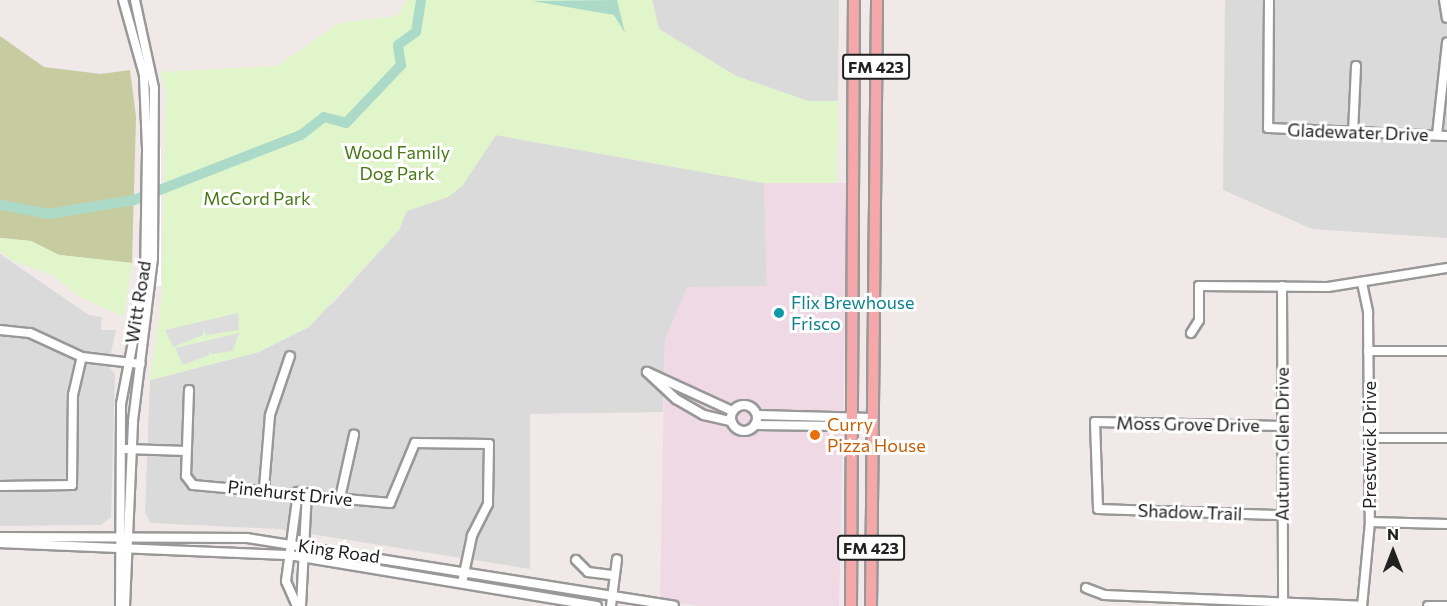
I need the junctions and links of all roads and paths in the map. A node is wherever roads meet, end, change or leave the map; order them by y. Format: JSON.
{"nodes":[{"id":1,"x":123,"y":0,"type":"edge"},
{"id":2,"x":135,"y":0,"type":"edge"},
{"id":3,"x":854,"y":0,"type":"edge"},
{"id":4,"x":877,"y":0,"type":"edge"},
{"id":5,"x":1269,"y":0,"type":"edge"},
{"id":6,"x":1444,"y":0,"type":"edge"},
{"id":7,"x":1447,"y":18,"type":"edge"},
{"id":8,"x":1447,"y":43,"type":"edge"},
{"id":9,"x":1447,"y":51,"type":"edge"},
{"id":10,"x":1356,"y":66,"type":"dead end"},
{"id":11,"x":1353,"y":133,"type":"junction"},
{"id":12,"x":1437,"y":135,"type":"junction"},
{"id":13,"x":1447,"y":136,"type":"edge"},
{"id":14,"x":151,"y":148,"type":"junction"},
{"id":15,"x":1447,"y":268,"type":"edge"},
{"id":16,"x":1362,"y":283,"type":"junction"},
{"id":17,"x":1282,"y":286,"type":"junction"},
{"id":18,"x":148,"y":287,"type":"junction"},
{"id":19,"x":0,"y":330,"type":"edge"},
{"id":20,"x":1191,"y":333,"type":"dead end"},
{"id":21,"x":1368,"y":351,"type":"junction"},
{"id":22,"x":1447,"y":351,"type":"edge"},
{"id":23,"x":290,"y":356,"type":"dead end"},
{"id":24,"x":82,"y":357,"type":"junction"},
{"id":25,"x":127,"y":362,"type":"junction"},
{"id":26,"x":141,"y":364,"type":"junction"},
{"id":27,"x":189,"y":390,"type":"dead end"},
{"id":28,"x":732,"y":411,"type":"junction"},
{"id":29,"x":757,"y":415,"type":"junction"},
{"id":30,"x":850,"y":417,"type":"junction"},
{"id":31,"x":872,"y":418,"type":"junction"},
{"id":32,"x":731,"y":421,"type":"junction"},
{"id":33,"x":754,"y":425,"type":"junction"},
{"id":34,"x":1282,"y":426,"type":"junction"},
{"id":35,"x":354,"y":435,"type":"dead end"},
{"id":36,"x":1369,"y":438,"type":"junction"},
{"id":37,"x":1447,"y":438,"type":"edge"},
{"id":38,"x":120,"y":449,"type":"junction"},
{"id":39,"x":131,"y":449,"type":"junction"},
{"id":40,"x":186,"y":451,"type":"junction"},
{"id":41,"x":0,"y":486,"type":"edge"},
{"id":42,"x":264,"y":488,"type":"junction"},
{"id":43,"x":302,"y":493,"type":"junction"},
{"id":44,"x":340,"y":498,"type":"junction"},
{"id":45,"x":1098,"y":509,"type":"joint"},
{"id":46,"x":1282,"y":515,"type":"junction"},
{"id":47,"x":1370,"y":522,"type":"junction"},
{"id":48,"x":1447,"y":524,"type":"edge"},
{"id":49,"x":119,"y":534,"type":"junction"},
{"id":50,"x":130,"y":535,"type":"junction"},
{"id":51,"x":0,"y":537,"type":"edge"},
{"id":52,"x":0,"y":543,"type":"edge"},
{"id":53,"x":291,"y":544,"type":"junction"},
{"id":54,"x":118,"y":546,"type":"junction"},
{"id":55,"x":129,"y":546,"type":"junction"},
{"id":56,"x":302,"y":546,"type":"junction"},
{"id":57,"x":289,"y":555,"type":"junction"},
{"id":58,"x":301,"y":557,"type":"junction"},
{"id":59,"x":617,"y":559,"type":"dead end"},
{"id":60,"x":576,"y":560,"type":"dead end"},
{"id":61,"x":464,"y":570,"type":"junction"},
{"id":62,"x":612,"y":575,"type":"junction"},
{"id":63,"x":462,"y":583,"type":"junction"},
{"id":64,"x":1086,"y":588,"type":"dead end"},
{"id":65,"x":612,"y":596,"type":"junction"},
{"id":66,"x":1283,"y":602,"type":"junction"},
{"id":67,"x":1242,"y":603,"type":"edge"},
{"id":68,"x":120,"y":606,"type":"edge"},
{"id":69,"x":125,"y":606,"type":"edge"},
{"id":70,"x":299,"y":606,"type":"edge"},
{"id":71,"x":597,"y":606,"type":"edge"},
{"id":72,"x":611,"y":606,"type":"edge"},
{"id":73,"x":674,"y":606,"type":"edge"},
{"id":74,"x":851,"y":606,"type":"edge"},
{"id":75,"x":871,"y":606,"type":"edge"},
{"id":76,"x":1362,"y":606,"type":"edge"},
{"id":77,"x":1428,"y":606,"type":"edge"},
{"id":78,"x":1447,"y":606,"type":"edge"}],
"edges":[{"from":1,"to":14,"type":"street","name":"Witt Road"},
{"from":2,"to":14,"type":"street","name":"Witt Road"},
{"from":3,"to":30,"type":"main road","number":"FM 423"},
{"from":4,"to":31,"type":"main road","number":"FM 423"},
{"from":5,"to":11,"type":"street","name":"Gladewater Drive"},
{"from":6,"to":7,"type":"street"},
{"from":8,"to":9,"type":"street"},
{"from":9,"to":12,"type":"street"},
{"from":10,"to":11,"type":"street"},
{"from":11,"to":12,"type":"street","name":"Gladewater Drive"},
{"from":12,"to":13,"type":"street","name":"Gladewater Drive"},
{"from":14,"to":18,"type":"street","name":"Witt Road"},
{"from":15,"to":16,"type":"street"},
{"from":16,"to":17,"type":"street"},
{"from":16,"to":21,"type":"street","name":"Prestwick Drive"},
{"from":17,"to":20,"type":"street"},
{"from":17,"to":34,"type":"street","name":"Autumn Glen Drive"},
{"from":18,"to":25,"type":"street","name":"Witt Road"},
{"from":18,"to":26,"type":"street","name":"Witt Road"},
{"from":19,"to":24,"type":"street"},
{"from":21,"to":22,"type":"street"},
{"from":21,"to":36,"type":"street","name":"Prestwick Drive"},
{"from":23,"to":42,"type":"street"},
{"from":24,"to":25,"type":"street"},
{"from":24,"to":41,"type":"street"},
{"from":25,"to":26,"type":"street"},
{"from":25,"to":38,"type":"street","name":"Witt Road"},
{"from":26,"to":39,"type":"street","name":"Witt Road"},
{"from":27,"to":40,"type":"street"},
{"from":28,"to":29,"type":"street"},
{"from":28,"to":32,"type":"street"},
{"from":28,"to":32,"type":"street"},
{"from":29,"to":30,"type":"street"},
{"from":29,"to":33,"type":"street"},
{"from":30,"to":31,"type":"street"},
{"from":30,"to":33,"type":"street"},
{"from":30,"to":74,"type":"main road","number":"FM 423"},
{"from":31,"to":75,"type":"main road","number":"FM 423"},
{"from":32,"to":33,"type":"street"},
{"from":34,"to":45,"type":"street","name":"Moss Grove Drive"},
{"from":34,"to":46,"type":"street","name":"Autumn Glen Drive"},
{"from":35,"to":44,"type":"street"},
{"from":36,"to":37,"type":"street"},
{"from":36,"to":47,"type":"street","name":"Prestwick Drive"},
{"from":38,"to":39,"type":"street"},
{"from":38,"to":49,"type":"street","name":"Witt Road"},
{"from":39,"to":40,"type":"street"},
{"from":39,"to":50,"type":"street","name":"Witt Road"},
{"from":40,"to":42,"type":"street","name":"Pinehurst Drive"},
{"from":42,"to":43,"type":"street","name":"Pinehurst Drive"},
{"from":43,"to":44,"type":"street","name":"Pinehurst Drive"},
{"from":43,"to":53,"type":"street"},
{"from":43,"to":56,"type":"street"},
{"from":44,"to":61,"type":"street","name":"Pinehurst Drive"},
{"from":45,"to":46,"type":"street","name":"Shadow Trail"},
{"from":46,"to":66,"type":"street","name":"Autumn Glen Drive"},
{"from":47,"to":48,"type":"street"},
{"from":47,"to":76,"type":"street","name":"Prestwick Drive"},
{"from":49,"to":50,"type":"street","name":"King Road"},
{"from":49,"to":51,"type":"street","name":"King Road"},
{"from":49,"to":54,"type":"street","name":"Witt Road"},
{"from":50,"to":53,"type":"street","name":"King Road"},
{"from":50,"to":55,"type":"street","name":"Witt Road"},
{"from":52,"to":54,"type":"street","name":"King Road"},
{"from":53,"to":56,"type":"street","name":"King Road"},
{"from":53,"to":57,"type":"street"},
{"from":54,"to":55,"type":"street","name":"King Road"},
{"from":54,"to":68,"type":"street","name":"Witt Road"},
{"from":55,"to":57,"type":"street","name":"King Road"},
{"from":55,"to":69,"type":"street","name":"Witt Road"},
{"from":56,"to":58,"type":"street"},
{"from":56,"to":61,"type":"street","name":"King Road"},
{"from":57,"to":58,"type":"street","name":"King Road"},
{"from":57,"to":70,"type":"street"},
{"from":58,"to":63,"type":"street","name":"King Road"},
{"from":58,"to":70,"type":"street"},
{"from":59,"to":62,"type":"street"},
{"from":60,"to":62,"type":"street"},
{"from":61,"to":63,"type":"street"},
{"from":61,"to":65,"type":"street","name":"King Road"},
{"from":62,"to":65,"type":"street"},
{"from":63,"to":71,"type":"street","name":"King Road"},
{"from":64,"to":67,"type":"street"},
{"from":65,"to":72,"type":"street"},
{"from":65,"to":73,"type":"street","name":"King Road"},
{"from":66,"to":67,"type":"street"},
{"from":66,"to":76,"type":"street"},
{"from":77,"to":78,"type":"street"}]}
